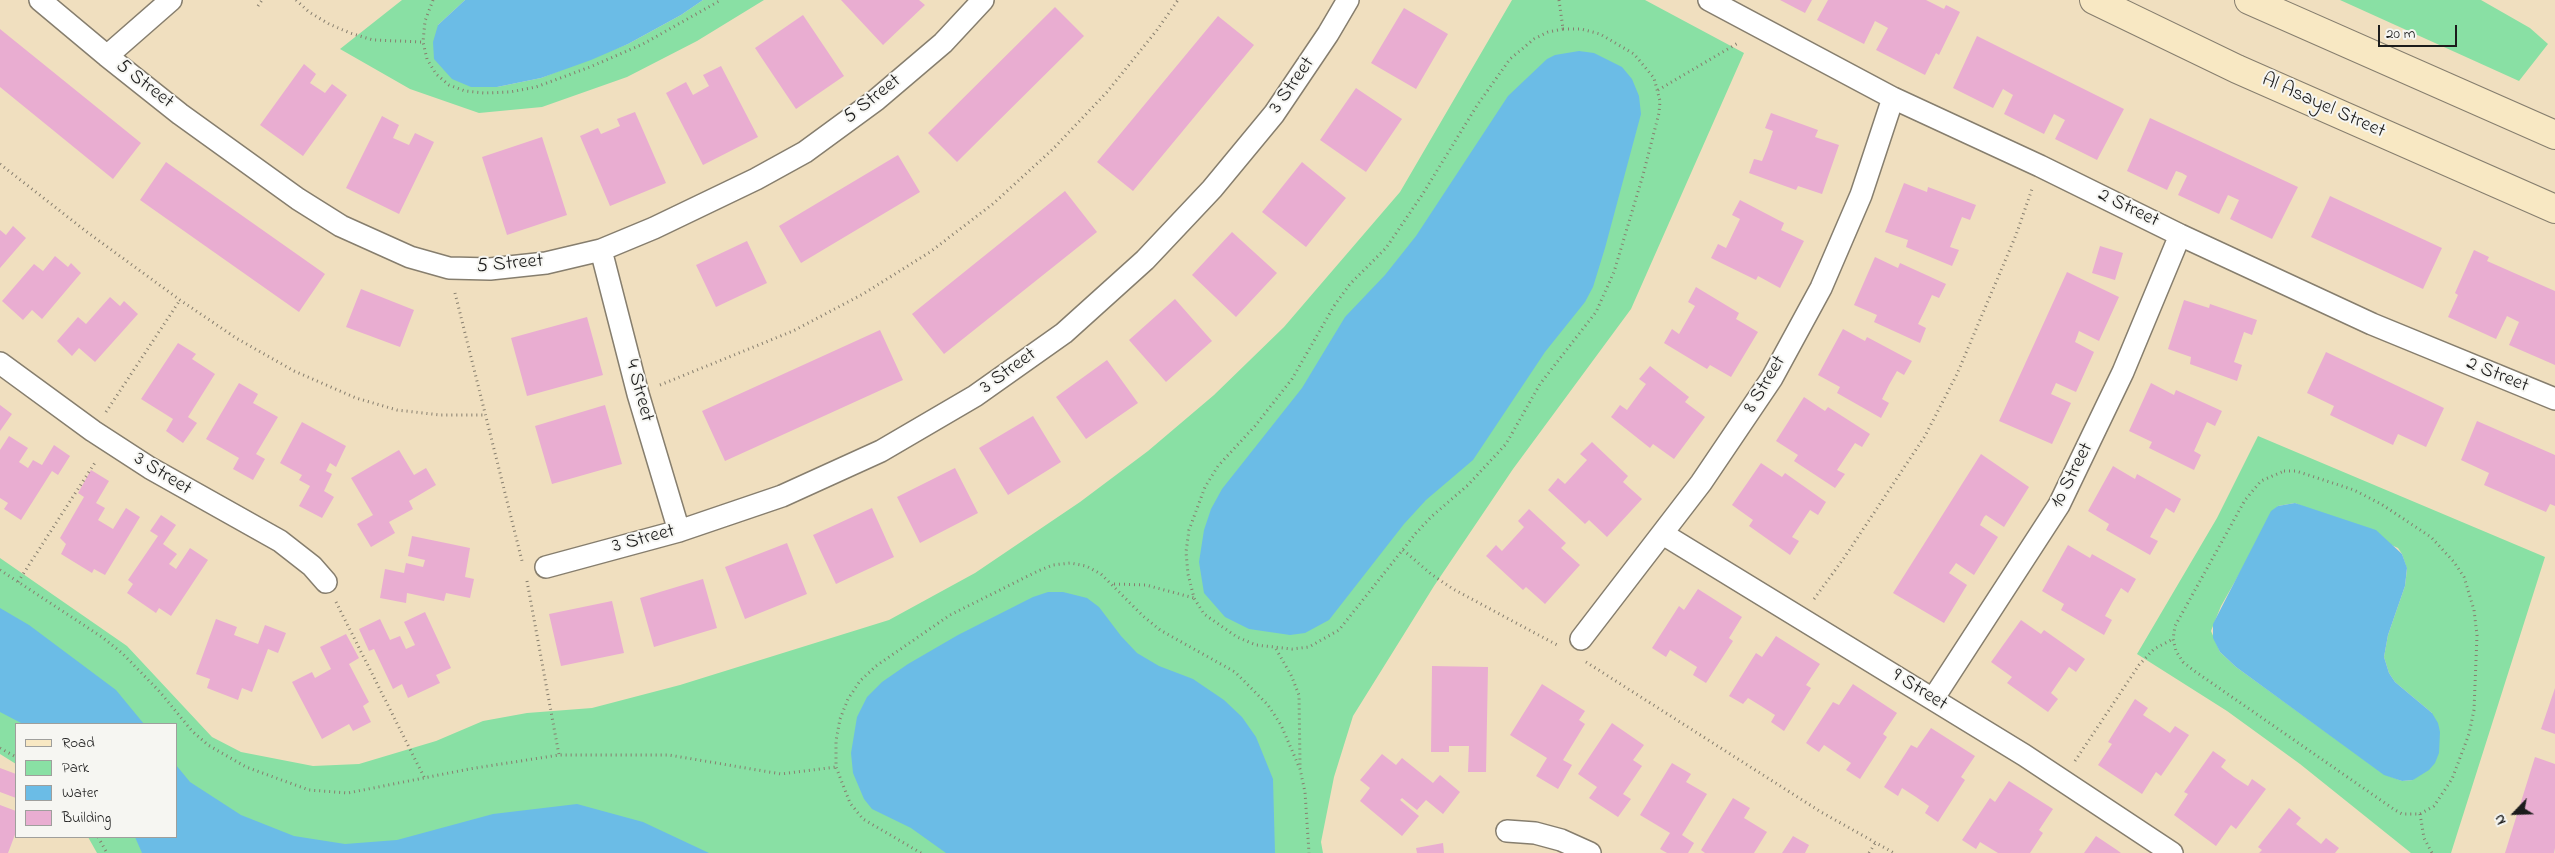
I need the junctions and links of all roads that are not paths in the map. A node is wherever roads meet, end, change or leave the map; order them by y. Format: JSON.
{"nodes":[{"id":1,"x":40,"y":0,"type":"edge"},
{"id":2,"x":171,"y":0,"type":"edge"},
{"id":3,"x":983,"y":0,"type":"edge"},
{"id":4,"x":1348,"y":0,"type":"edge"},
{"id":5,"x":1709,"y":0,"type":"edge"},
{"id":6,"x":2094,"y":0,"type":"edge"},
{"id":7,"x":2249,"y":0,"type":"edge"},
{"id":8,"x":107,"y":56,"type":"junction"},
{"id":9,"x":1893,"y":98,"type":"junction"},
{"id":10,"x":2555,"y":135,"type":"edge"},
{"id":11,"x":2555,"y":209,"type":"edge"},
{"id":12,"x":2180,"y":236,"type":"junction"},
{"id":13,"x":601,"y":250,"type":"junction"},
{"id":14,"x":0,"y":362,"type":"edge"},
{"id":15,"x":2555,"y":399,"type":"edge"},
{"id":16,"x":679,"y":531,"type":"junction"},
{"id":17,"x":1663,"y":534,"type":"junction"},
{"id":18,"x":546,"y":567,"type":"dead end"},
{"id":19,"x":326,"y":582,"type":"road end"},
{"id":20,"x":1580,"y":648,"type":"road end"},
{"id":21,"x":1933,"y":699,"type":"junction"},
{"id":22,"x":1507,"y":831,"type":"dead end"},
{"id":23,"x":1590,"y":853,"type":"edge"},
{"id":24,"x":2172,"y":853,"type":"edge"}],
"edges":[{"from":1,"to":8,"type":"street","name":"5 Street"},
{"from":2,"to":8,"type":"street"},
{"from":3,"to":13,"type":"street","name":"5 Street"},
{"from":4,"to":16,"type":"street","name":"3 Street"},
{"from":5,"to":9,"type":"street","name":"2 Street"},
{"from":6,"to":11,"type":"main road","name":"Al Asayel Street"},
{"from":7,"to":10,"type":"main road"},
{"from":8,"to":13,"type":"street","name":"5 Street"},
{"from":9,"to":12,"type":"street","name":"2 Street"},
{"from":9,"to":17,"type":"street","name":"8 Street"},
{"from":12,"to":15,"type":"street","name":"2 Street"},
{"from":12,"to":21,"type":"street","name":"10 Street"},
{"from":13,"to":16,"type":"street","name":"4 Street"},
{"from":14,"to":19,"type":"street","name":"3 Street"},
{"from":16,"to":18,"type":"street","name":"3 Street"},
{"from":17,"to":20,"type":"street","name":"8 Street"},
{"from":17,"to":21,"type":"street","name":"9 Street"},
{"from":21,"to":24,"type":"street","name":"9 Street"},
{"from":22,"to":23,"type":"street"}]}
